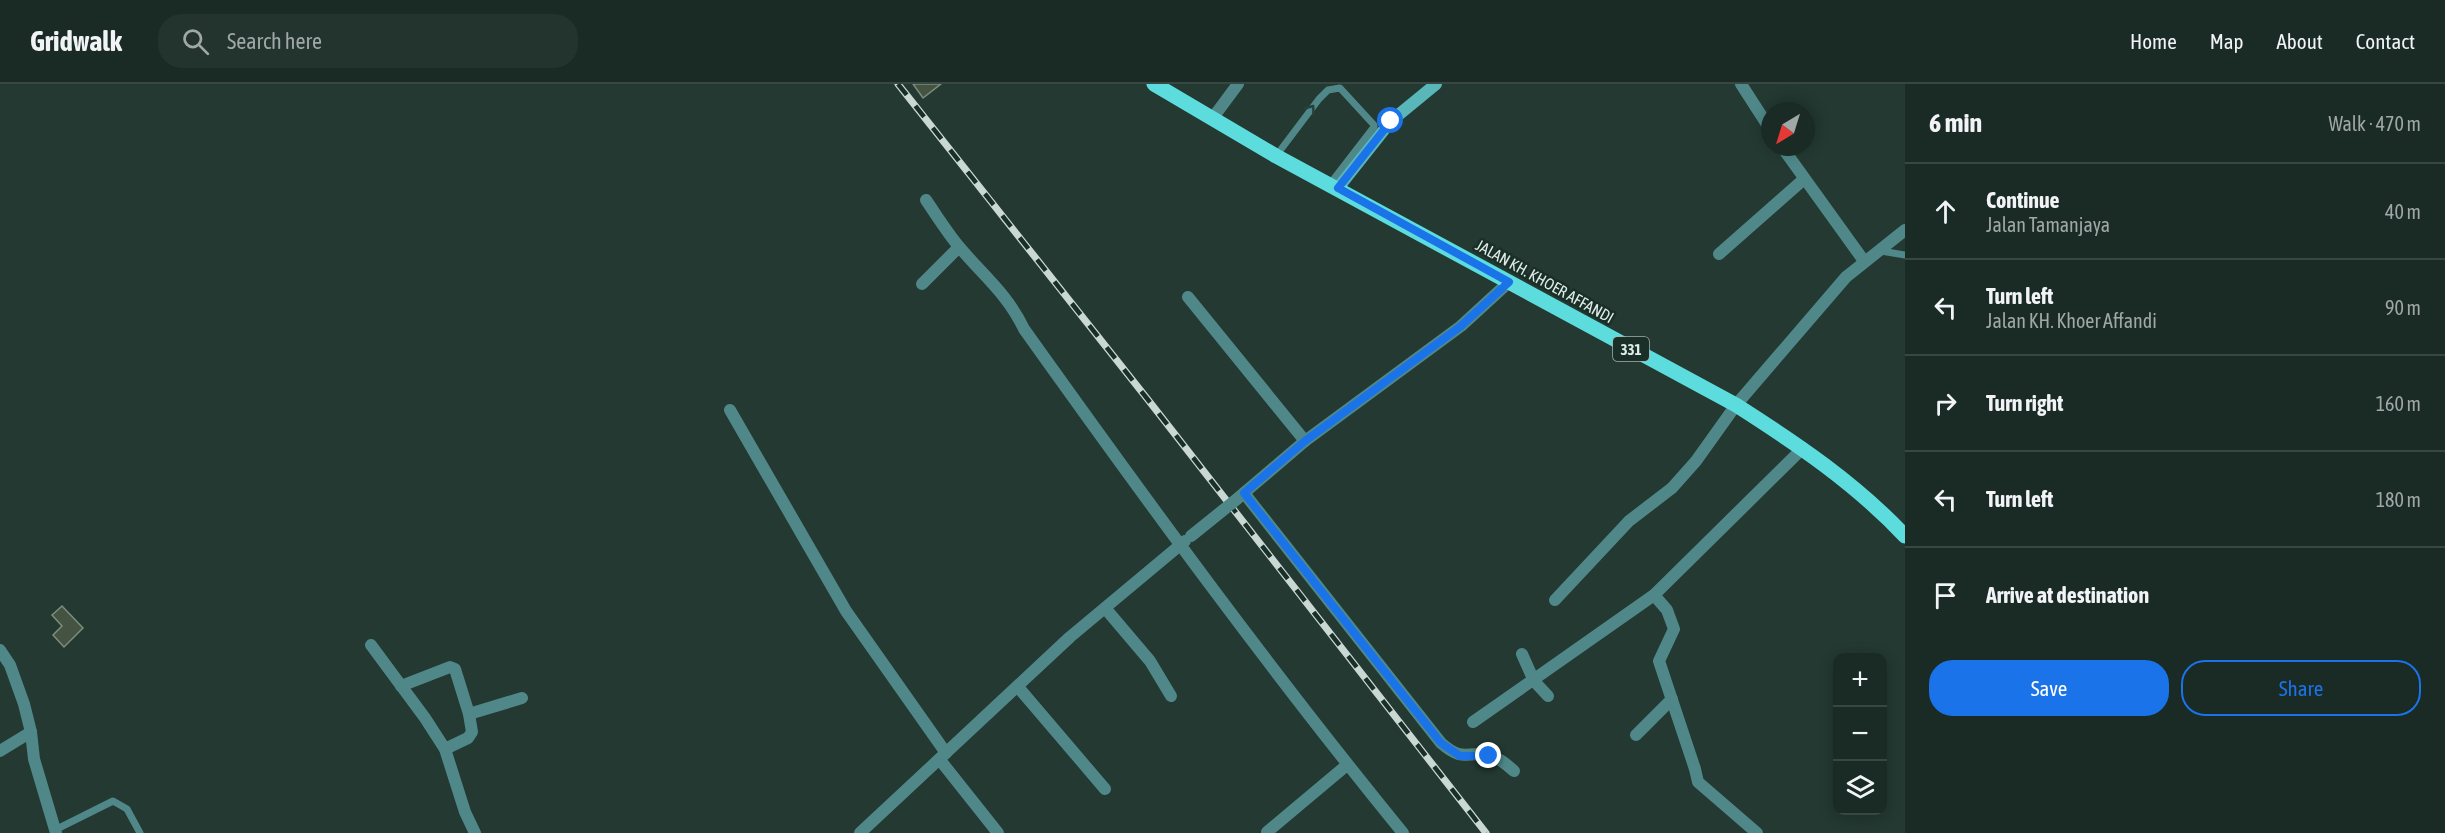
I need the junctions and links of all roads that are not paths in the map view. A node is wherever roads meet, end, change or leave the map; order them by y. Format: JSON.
{"nodes":[{"id":1,"x":1154,"y":84,"type":"edge"},
{"id":2,"x":1238,"y":84,"type":"edge"},
{"id":3,"x":1437,"y":84,"type":"edge"},
{"id":4,"x":1741,"y":84,"type":"edge"},
{"id":5,"x":1761,"y":115,"type":"edge"},
{"id":6,"x":1212,"y":119,"type":"junction"},
{"id":7,"x":1276,"y":156,"type":"junction"},
{"id":8,"x":1788,"y":156,"type":"edge"},
{"id":9,"x":1803,"y":180,"type":"junction"},
{"id":10,"x":1334,"y":186,"type":"junction"},
{"id":11,"x":926,"y":200,"type":"dead end"},
{"id":12,"x":1905,"y":230,"type":"edge"},
{"id":13,"x":959,"y":247,"type":"junction"},
{"id":14,"x":1878,"y":250,"type":"junction"},
{"id":15,"x":1719,"y":254,"type":"dead end"},
{"id":16,"x":1905,"y":255,"type":"edge"},
{"id":17,"x":1864,"y":261,"type":"junction"},
{"id":18,"x":1509,"y":282,"type":"junction"},
{"id":19,"x":922,"y":284,"type":"dead end"},
{"id":20,"x":1188,"y":297,"type":"dead end"},
{"id":21,"x":1736,"y":405,"type":"junction"},
{"id":22,"x":730,"y":410,"type":"dead end"},
{"id":23,"x":1305,"y":441,"type":"junction"},
{"id":24,"x":1803,"y":448,"type":"junction"},
{"id":25,"x":1241,"y":496,"type":"junction"},
{"id":26,"x":1905,"y":536,"type":"edge"},
{"id":27,"x":1179,"y":545,"type":"junction"},
{"id":28,"x":1654,"y":595,"type":"junction"},
{"id":29,"x":1555,"y":600,"type":"dead end"},
{"id":30,"x":1105,"y":608,"type":"junction"},
{"id":31,"x":371,"y":645,"type":"dead end"},
{"id":32,"x":0,"y":650,"type":"edge"},
{"id":33,"x":1522,"y":654,"type":"dead end"},
{"id":34,"x":1534,"y":681,"type":"junction"},
{"id":35,"x":402,"y":686,"type":"junction"},
{"id":36,"x":1018,"y":687,"type":"junction"},
{"id":37,"x":1171,"y":696,"type":"dead end"},
{"id":38,"x":1548,"y":696,"type":"dead end"},
{"id":39,"x":522,"y":698,"type":"dead end"},
{"id":40,"x":1672,"y":699,"type":"junction"},
{"id":41,"x":469,"y":714,"type":"junction"},
{"id":42,"x":1473,"y":722,"type":"dead end"},
{"id":43,"x":31,"y":732,"type":"junction"},
{"id":44,"x":1636,"y":735,"type":"dead end"},
{"id":45,"x":445,"y":749,"type":"junction"},
{"id":46,"x":0,"y":751,"type":"edge"},
{"id":47,"x":943,"y":757,"type":"junction"},
{"id":48,"x":1347,"y":765,"type":"junction"},
{"id":49,"x":1514,"y":771,"type":"dead end"},
{"id":50,"x":1105,"y":789,"type":"dead end"},
{"id":51,"x":55,"y":832,"type":"edge"},
{"id":52,"x":1267,"y":832,"type":"edge"},
{"id":53,"x":140,"y":833,"type":"edge"},
{"id":54,"x":475,"y":833,"type":"edge"},
{"id":55,"x":860,"y":833,"type":"edge"},
{"id":56,"x":998,"y":833,"type":"edge"},
{"id":57,"x":1402,"y":833,"type":"edge"},
{"id":58,"x":1757,"y":833,"type":"edge"}],
"edges":[{"from":1,"to":6,"type":"main road","number":"331"},
{"from":2,"to":6,"type":"street"},
{"from":3,"to":10,"type":"street"},
{"from":4,"to":5,"type":"street"},
{"from":6,"to":7,"type":"main road","number":"331"},
{"from":7,"to":10,"type":"main road","number":"331"},
{"from":7,"to":10,"type":"lane","one_way":true},
{"from":8,"to":9,"type":"street"},
{"from":9,"to":15,"type":"street"},
{"from":9,"to":17,"type":"street"},
{"from":10,"to":18,"type":"main road","name":"JALAN KH. KHOER AFFANDI","number":"331"},
{"from":11,"to":13,"type":"street"},
{"from":12,"to":14,"type":"street"},
{"from":13,"to":19,"type":"street"},
{"from":13,"to":27,"type":"street"},
{"from":14,"to":16,"type":"lane"},
{"from":14,"to":17,"type":"street"},
{"from":17,"to":21,"type":"street"},
{"from":18,"to":21,"type":"main road","name":"JALAN KH. KHOER AFFANDI","number":"331"},
{"from":18,"to":23,"type":"street"},
{"from":20,"to":23,"type":"street"},
{"from":21,"to":24,"type":"main road","name":"JALAN KH. KHOER AFFANDI","number":"331"},
{"from":21,"to":29,"type":"street"},
{"from":22,"to":47,"type":"street"},
{"from":23,"to":25,"type":"street"},
{"from":24,"to":26,"type":"main road","name":"JALAN KH. KHOER AFFANDI","number":"331"},
{"from":24,"to":28,"type":"street"},
{"from":25,"to":27,"type":"street","bridge":true},
{"from":25,"to":49,"type":"street"},
{"from":27,"to":30,"type":"street"},
{"from":27,"to":48,"type":"street"},
{"from":28,"to":34,"type":"street"},
{"from":28,"to":40,"type":"street"},
{"from":30,"to":36,"type":"street"},
{"from":30,"to":37,"type":"street"},
{"from":31,"to":35,"type":"street"},
{"from":32,"to":43,"type":"street"},
{"from":33,"to":34,"type":"street"},
{"from":34,"to":38,"type":"street"},
{"from":34,"to":42,"type":"street"},
{"from":35,"to":41,"type":"street"},
{"from":35,"to":45,"type":"street"},
{"from":36,"to":47,"type":"street"},
{"from":36,"to":50,"type":"street"},
{"from":39,"to":41,"type":"street"},
{"from":40,"to":44,"type":"street"},
{"from":40,"to":58,"type":"street"},
{"from":41,"to":45,"type":"street"},
{"from":43,"to":46,"type":"street"},
{"from":43,"to":51,"type":"street"},
{"from":45,"to":54,"type":"street"},
{"from":47,"to":55,"type":"street"},
{"from":47,"to":56,"type":"street"},
{"from":48,"to":52,"type":"street"},
{"from":48,"to":57,"type":"street"},
{"from":51,"to":53,"type":"lane"}]}
